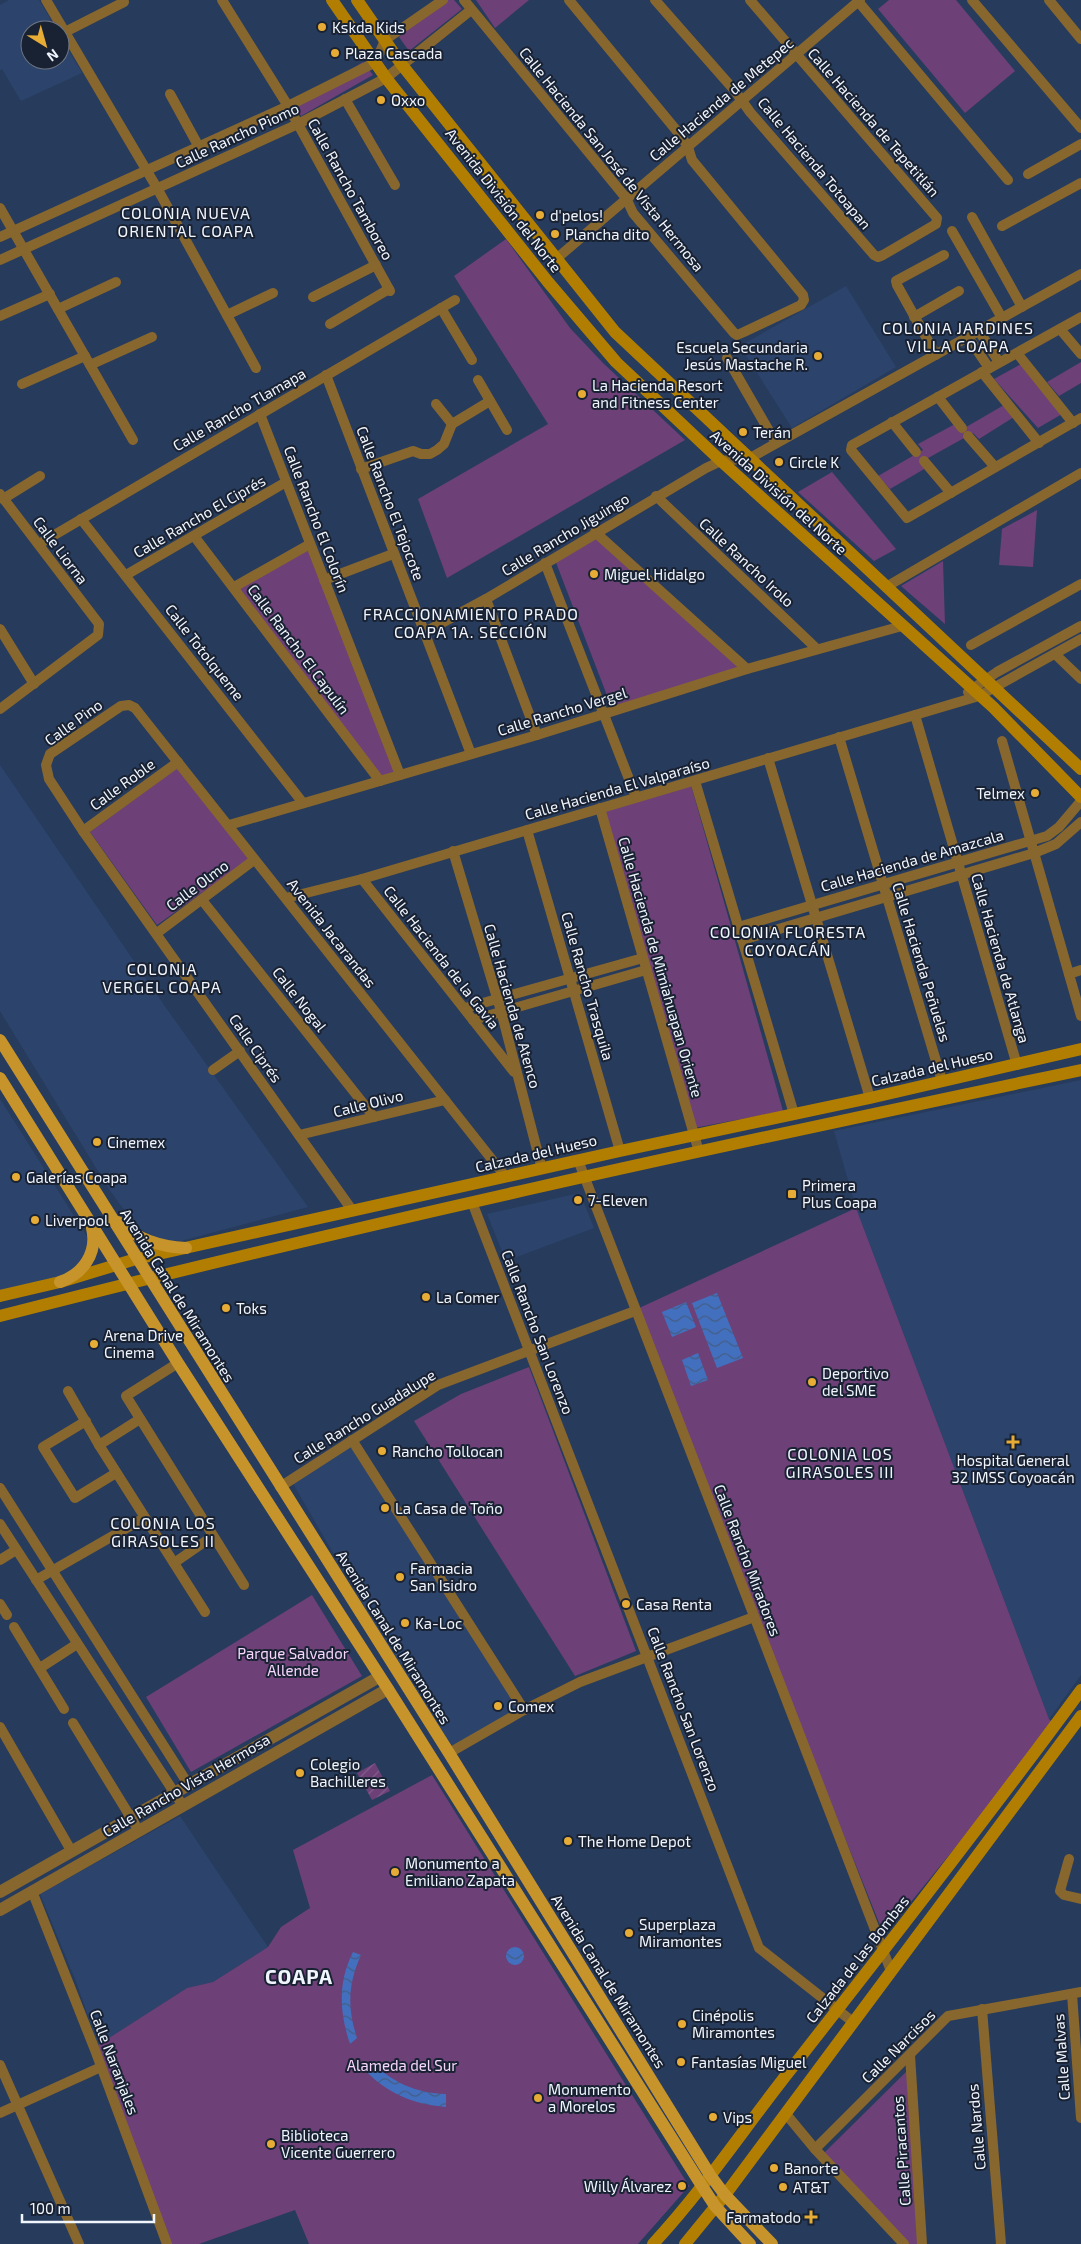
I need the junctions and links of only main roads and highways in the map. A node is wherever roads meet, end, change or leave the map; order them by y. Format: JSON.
{"nodes":[{"id":1,"x":332,"y":0,"type":"edge"},
{"id":2,"x":357,"y":0,"type":"edge"},
{"id":3,"x":466,"y":146,"type":"junction"},
{"id":4,"x":450,"y":159,"type":"junction"},
{"id":5,"x":478,"y":161,"type":"junction"},
{"id":6,"x":462,"y":174,"type":"junction"},
{"id":7,"x":596,"y":308,"type":"junction"},
{"id":8,"x":581,"y":322,"type":"junction"},
{"id":9,"x":609,"y":324,"type":"junction"},
{"id":10,"x":593,"y":336,"type":"junction"},
{"id":11,"x":1081,"y":770,"type":"edge"},
{"id":12,"x":1081,"y":797,"type":"edge"},
{"id":13,"x":0,"y":1040,"type":"edge"},
{"id":14,"x":1081,"y":1050,"type":"edge"},
{"id":15,"x":1081,"y":1070,"type":"edge"},
{"id":16,"x":0,"y":1078,"type":"edge"},
{"id":17,"x":101,"y":1203,"type":"junction"},
{"id":18,"x":90,"y":1221,"type":"junction"},
{"id":19,"x":186,"y":1248,"type":"junction"},
{"id":20,"x":136,"y":1259,"type":"junction"},
{"id":21,"x":117,"y":1264,"type":"junction"},
{"id":22,"x":148,"y":1278,"type":"junction"},
{"id":23,"x":60,"y":1282,"type":"junction"},
{"id":24,"x":128,"y":1283,"type":"junction"},
{"id":25,"x":0,"y":1296,"type":"edge"},
{"id":26,"x":0,"y":1316,"type":"edge"},
{"id":27,"x":1081,"y":1690,"type":"edge"},
{"id":28,"x":1081,"y":1716,"type":"edge"},
{"id":29,"x":837,"y":2010,"type":"junction"},
{"id":30,"x":839,"y":2042,"type":"junction"},
{"id":31,"x":710,"y":2175,"type":"junction"},
{"id":32,"x":702,"y":2186,"type":"junction"},
{"id":33,"x":725,"y":2195,"type":"junction"},
{"id":34,"x":715,"y":2206,"type":"junction"},
{"id":35,"x":653,"y":2244,"type":"edge"},
{"id":36,"x":685,"y":2244,"type":"edge"},
{"id":37,"x":750,"y":2244,"type":"edge"},
{"id":38,"x":772,"y":2244,"type":"edge"}],
"edges":[{"from":1,"to":4,"type":"main road","name":"Avenida División del Norte"},
{"from":2,"to":3,"type":"main road","name":"Avenida División del Norte"},
{"from":3,"to":4,"type":"main road"},
{"from":3,"to":5,"type":"main road","name":"Avenida División del Norte"},
{"from":4,"to":6,"type":"main road","name":"Avenida División del Norte"},
{"from":5,"to":6,"type":"main road"},
{"from":5,"to":7,"type":"main road","name":"Avenida División del Norte"},
{"from":6,"to":8,"type":"main road","name":"Avenida División del Norte"},
{"from":7,"to":8,"type":"main road"},
{"from":7,"to":9,"type":"main road","name":"Avenida División del Norte"},
{"from":8,"to":10,"type":"main road","name":"Avenida División del Norte"},
{"from":9,"to":10,"type":"main road"},
{"from":9,"to":11,"type":"main road","name":"Avenida División del Norte"},
{"from":10,"to":12,"type":"main road","name":"Avenida División del Norte"},
{"from":13,"to":17,"type":"main road","name":"Avenida Canal de Miramontes"},
{"from":14,"to":19,"type":"main road","name":"Calzada del Hueso"},
{"from":15,"to":22,"type":"main road"},
{"from":16,"to":18,"type":"main road","name":"Avenida Canal de Miramontes"},
{"from":17,"to":19,"type":"main road"},
{"from":17,"to":20,"type":"main road","name":"Avenida Canal de Miramontes"},
{"from":18,"to":21,"type":"main road","name":"Avenida Canal de Miramontes"},
{"from":18,"to":23,"type":"main road"},
{"from":19,"to":20,"type":"main road","name":"Calzada del Hueso"},
{"from":20,"to":21,"type":"main road","name":"Calzada del Hueso"},
{"from":20,"to":22,"type":"main road","name":"Avenida Canal de Miramontes"},
{"from":21,"to":23,"type":"main road","name":"Calzada del Hueso"},
{"from":21,"to":24,"type":"main road","name":"Avenida Canal de Miramontes"},
{"from":22,"to":24,"type":"main road"},
{"from":22,"to":31,"type":"main road","name":"Avenida Canal de Miramontes"},
{"from":23,"to":25,"type":"main road","name":"Calzada del Hueso"},
{"from":24,"to":26,"type":"main road"},
{"from":24,"to":32,"type":"main road","name":"Avenida Canal de Miramontes"},
{"from":27,"to":29,"type":"main road","name":"Calzada de las Bombas"},
{"from":28,"to":30,"type":"main road"},
{"from":29,"to":30,"type":"main road"},
{"from":29,"to":31,"type":"main road","name":"Calzada de las Bombas"},
{"from":30,"to":33,"type":"main road"},
{"from":31,"to":32,"type":"main road","name":"Calzada de las Bombas"},
{"from":31,"to":33,"type":"main road","name":"Avenida Canal de Miramontes"},
{"from":32,"to":34,"type":"main road","name":"Avenida Canal de Miramontes"},
{"from":32,"to":35,"type":"main road","name":"Calzada de las Bombas"},
{"from":33,"to":34,"type":"main road"},
{"from":33,"to":38,"type":"main road","name":"Avenida Canal de Miramontes"},
{"from":34,"to":36,"type":"main road"},
{"from":34,"to":37,"type":"main road","name":"Avenida Canal de Miramontes"}]}
